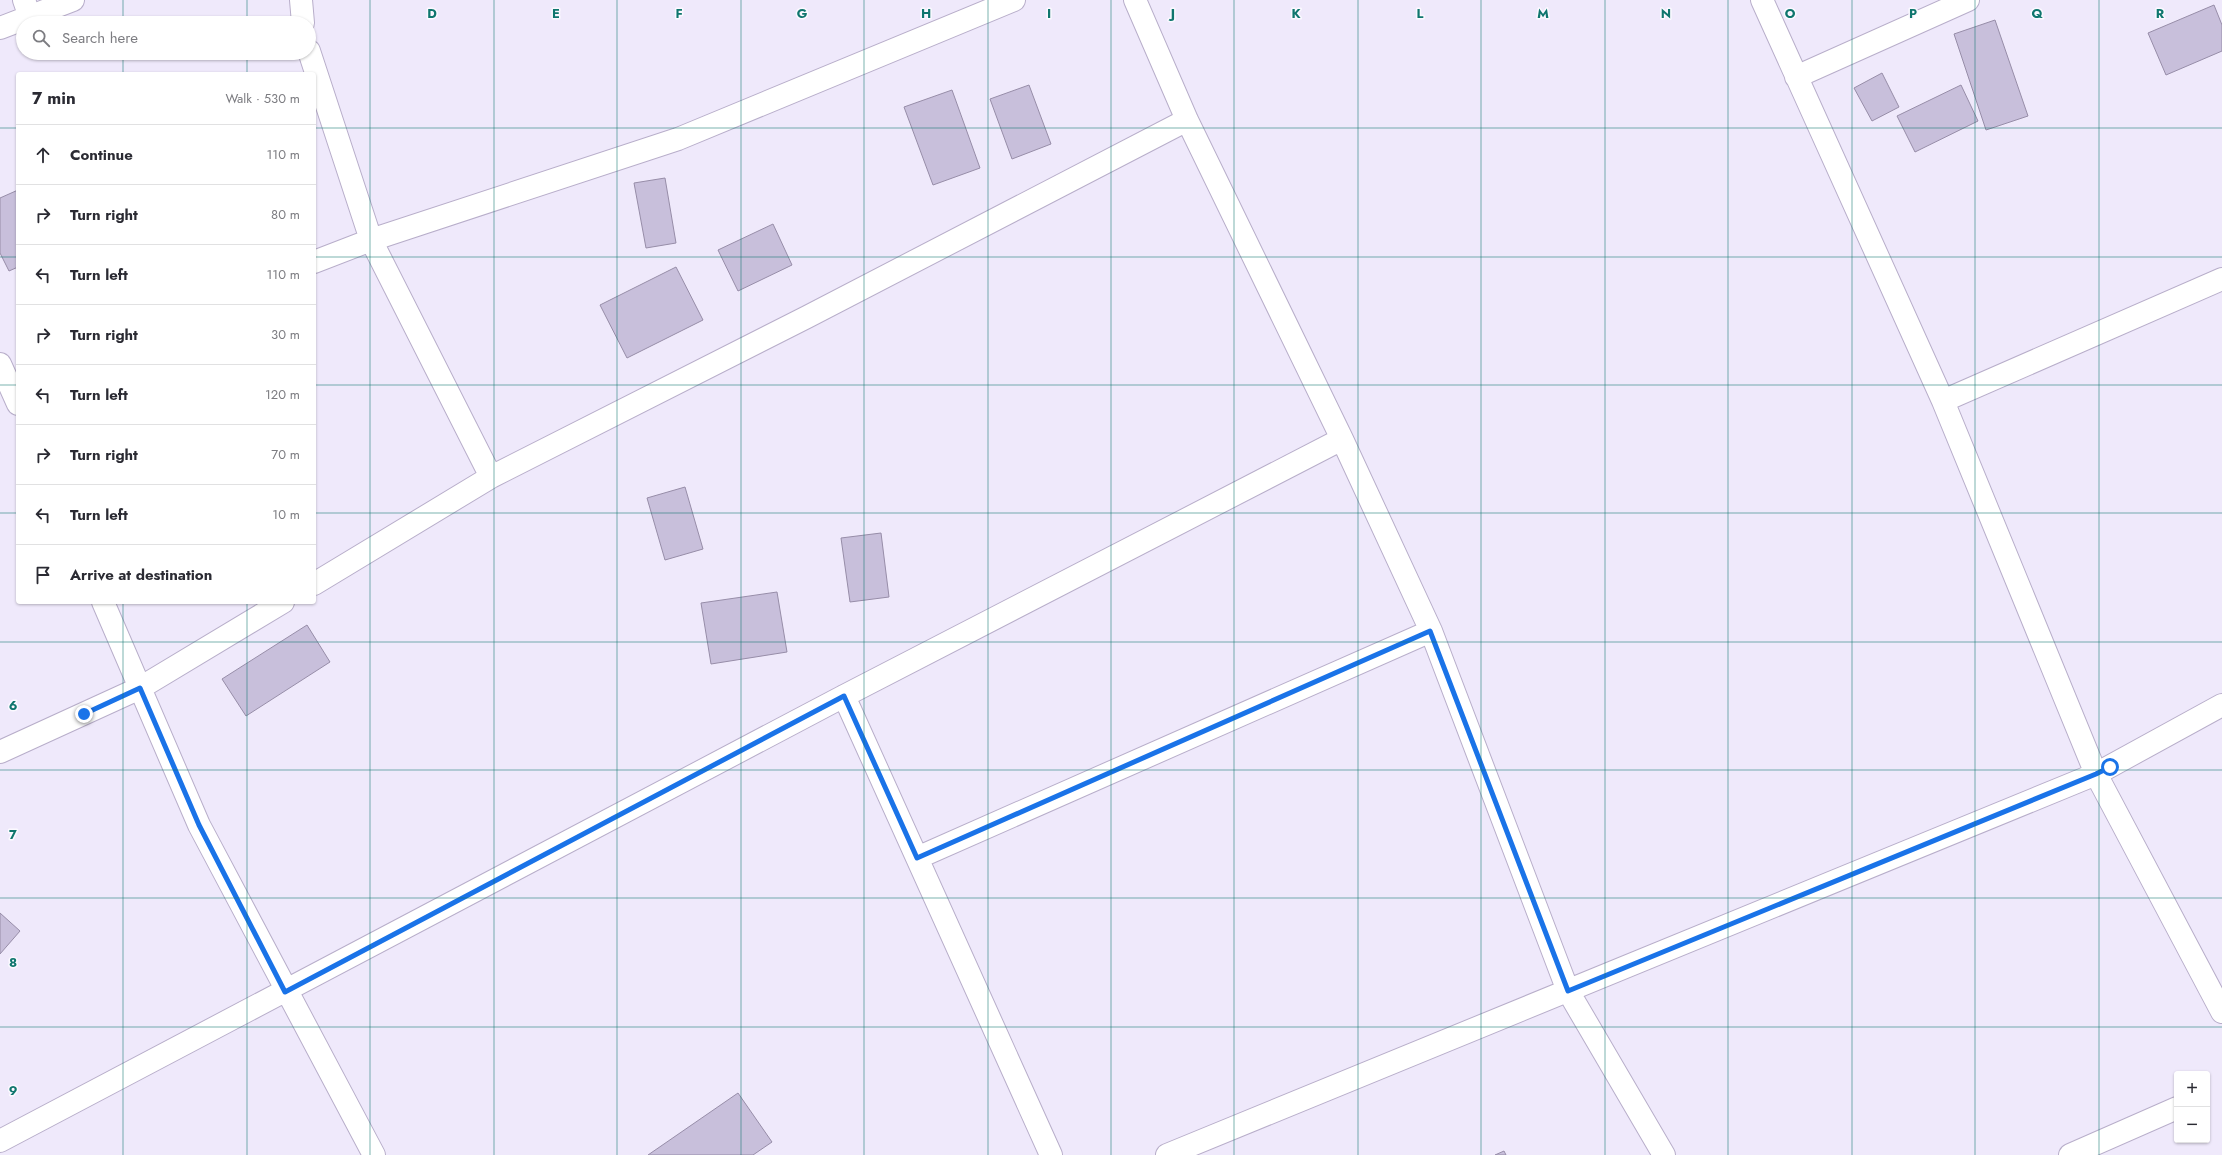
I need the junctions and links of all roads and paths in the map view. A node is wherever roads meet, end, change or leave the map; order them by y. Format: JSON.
{"nodes":[{"id":1,"x":73,"y":0,"type":"edge"},
{"id":2,"x":301,"y":0,"type":"edge"},
{"id":3,"x":1014,"y":0,"type":"edge"},
{"id":4,"x":1135,"y":0,"type":"edge"},
{"id":5,"x":1762,"y":0,"type":"edge"},
{"id":6,"x":1968,"y":0,"type":"edge"},
{"id":7,"x":27,"y":8,"type":"edge"},
{"id":8,"x":16,"y":16,"type":"edge"},
{"id":9,"x":16,"y":16,"type":"edge"},
{"id":10,"x":302,"y":16,"type":"edge"},
{"id":11,"x":0,"y":28,"type":"edge"},
{"id":12,"x":312,"y":60,"type":"edge"},
{"id":13,"x":316,"y":72,"type":"edge"},
{"id":14,"x":316,"y":72,"type":"edge"},
{"id":15,"x":1796,"y":77,"type":"junction"},
{"id":16,"x":1187,"y":120,"type":"junction"},
{"id":17,"x":371,"y":240,"type":"junction"},
{"id":18,"x":316,"y":261,"type":"edge"},
{"id":19,"x":2222,"y":278,"type":"edge"},
{"id":20,"x":6,"y":376,"type":"edge"},
{"id":21,"x":16,"y":399,"type":"edge"},
{"id":22,"x":1943,"y":401,"type":"junction"},
{"id":23,"x":1342,"y":439,"type":"junction"},
{"id":24,"x":491,"y":477,"type":"junction"},
{"id":25,"x":316,"y":583,"type":"edge"},
{"id":26,"x":104,"y":604,"type":"edge"},
{"id":27,"x":280,"y":604,"type":"edge"},
{"id":28,"x":1430,"y":631,"type":"junction"},
{"id":29,"x":140,"y":688,"type":"junction"},
{"id":30,"x":844,"y":696,"type":"junction"},
{"id":31,"x":2222,"y":705,"type":"edge"},
{"id":32,"x":0,"y":752,"type":"edge"},
{"id":33,"x":2096,"y":774,"type":"junction"},
{"id":34,"x":917,"y":858,"type":"junction"},
{"id":35,"x":1568,"y":991,"type":"junction"},
{"id":36,"x":285,"y":992,"type":"junction"},
{"id":37,"x":2222,"y":1012,"type":"edge"},
{"id":38,"x":2174,"y":1109,"type":"edge"},
{"id":39,"x":0,"y":1141,"type":"edge"},
{"id":40,"x":374,"y":1155,"type":"edge"},
{"id":41,"x":1051,"y":1155,"type":"edge"},
{"id":42,"x":1167,"y":1155,"type":"edge"},
{"id":43,"x":1664,"y":1155,"type":"edge"},
{"id":44,"x":2070,"y":1155,"type":"edge"}],
"edges":[{"from":1,"to":7,"type":"street"},
{"from":2,"to":10,"type":"street"},
{"from":3,"to":17,"type":"street"},
{"from":4,"to":16,"type":"street"},
{"from":5,"to":15,"type":"street"},
{"from":6,"to":15,"type":"street"},
{"from":7,"to":8,"type":"street"},
{"from":9,"to":11,"type":"street"},
{"from":12,"to":13,"type":"street"},
{"from":14,"to":17,"type":"street"},
{"from":15,"to":22,"type":"street"},
{"from":16,"to":23,"type":"street"},
{"from":16,"to":24,"type":"street"},
{"from":17,"to":18,"type":"street"},
{"from":17,"to":24,"type":"street"},
{"from":19,"to":22,"type":"street"},
{"from":20,"to":21,"type":"street"},
{"from":22,"to":33,"type":"street"},
{"from":23,"to":28,"type":"street"},
{"from":23,"to":30,"type":"street"},
{"from":24,"to":25,"type":"street"},
{"from":26,"to":29,"type":"street"},
{"from":27,"to":29,"type":"street"},
{"from":28,"to":34,"type":"street"},
{"from":28,"to":35,"type":"street"},
{"from":29,"to":32,"type":"street"},
{"from":29,"to":36,"type":"street"},
{"from":30,"to":34,"type":"street"},
{"from":30,"to":36,"type":"street"},
{"from":31,"to":33,"type":"street"},
{"from":33,"to":35,"type":"street"},
{"from":33,"to":37,"type":"street"},
{"from":34,"to":41,"type":"street"},
{"from":35,"to":42,"type":"street"},
{"from":35,"to":43,"type":"street"},
{"from":36,"to":39,"type":"street"},
{"from":36,"to":40,"type":"street"},
{"from":38,"to":44,"type":"street"}]}
